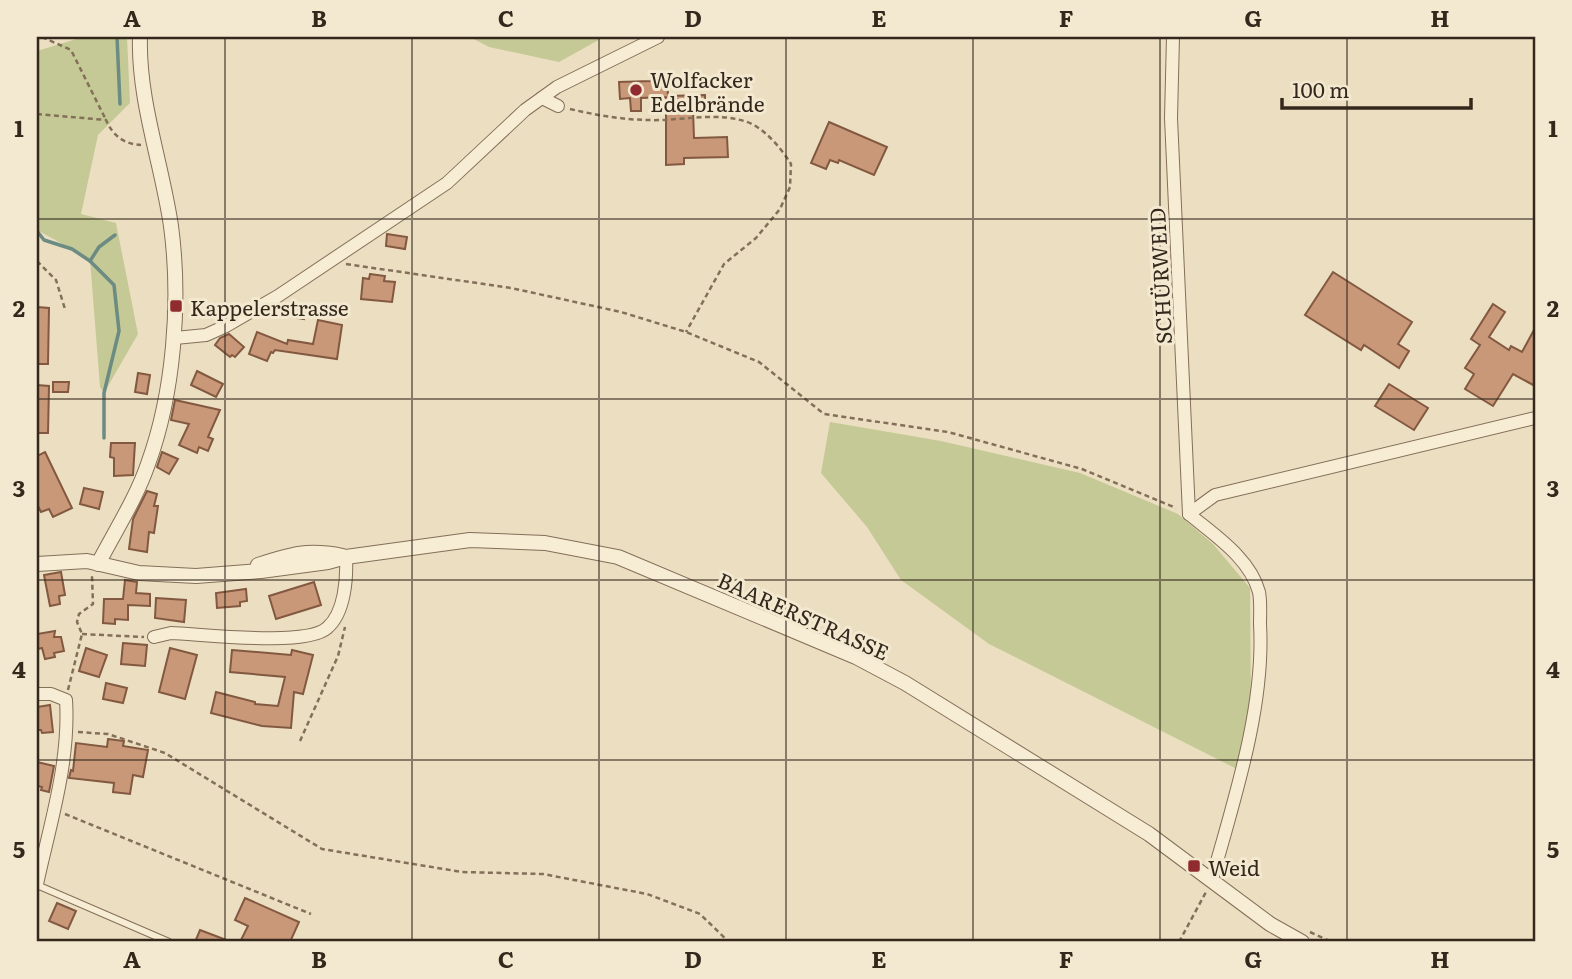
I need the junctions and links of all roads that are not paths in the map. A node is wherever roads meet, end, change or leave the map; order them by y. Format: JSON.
{"nodes":[{"id":1,"x":140,"y":37,"type":"edge"},
{"id":2,"x":658,"y":37,"type":"edge"},
{"id":3,"x":1173,"y":37,"type":"edge"},
{"id":4,"x":542,"y":98,"type":"junction"},
{"id":5,"x":558,"y":106,"type":"road end"},
{"id":6,"x":175,"y":338,"type":"junction"},
{"id":7,"x":1535,"y":418,"type":"edge"},
{"id":8,"x":1189,"y":514,"type":"junction"},
{"id":9,"x":346,"y":556,"type":"junction"},
{"id":10,"x":37,"y":564,"type":"edge"},
{"id":11,"x":98,"y":564,"type":"junction"},
{"id":12,"x":154,"y":637,"type":"road end"},
{"id":13,"x":37,"y":694,"type":"edge"},
{"id":14,"x":1212,"y":879,"type":"junction"},
{"id":15,"x":37,"y":884,"type":"edge"},
{"id":16,"x":169,"y":942,"type":"edge"},
{"id":17,"x":1302,"y":942,"type":"edge"}],
"edges":[{"from":1,"to":6,"type":"street"},
{"from":2,"to":4,"type":"street"},
{"from":3,"to":8,"type":"street","name":"SCHÜRWEID"},
{"from":4,"to":5,"type":"street"},
{"from":4,"to":6,"type":"street"},
{"from":6,"to":11,"type":"street"},
{"from":7,"to":8,"type":"street"},
{"from":8,"to":14,"type":"street"},
{"from":9,"to":11,"type":"street","name":"BAARERSTRASSE"},
{"from":9,"to":12,"type":"street"},
{"from":9,"to":14,"type":"street","name":"BAARERSTRASSE"},
{"from":10,"to":11,"type":"street","name":"BAARERSTRASSE"},
{"from":13,"to":15,"type":"street"},
{"from":14,"to":17,"type":"street","name":"BAARERSTRASSE"},
{"from":15,"to":16,"type":"lane"}]}
